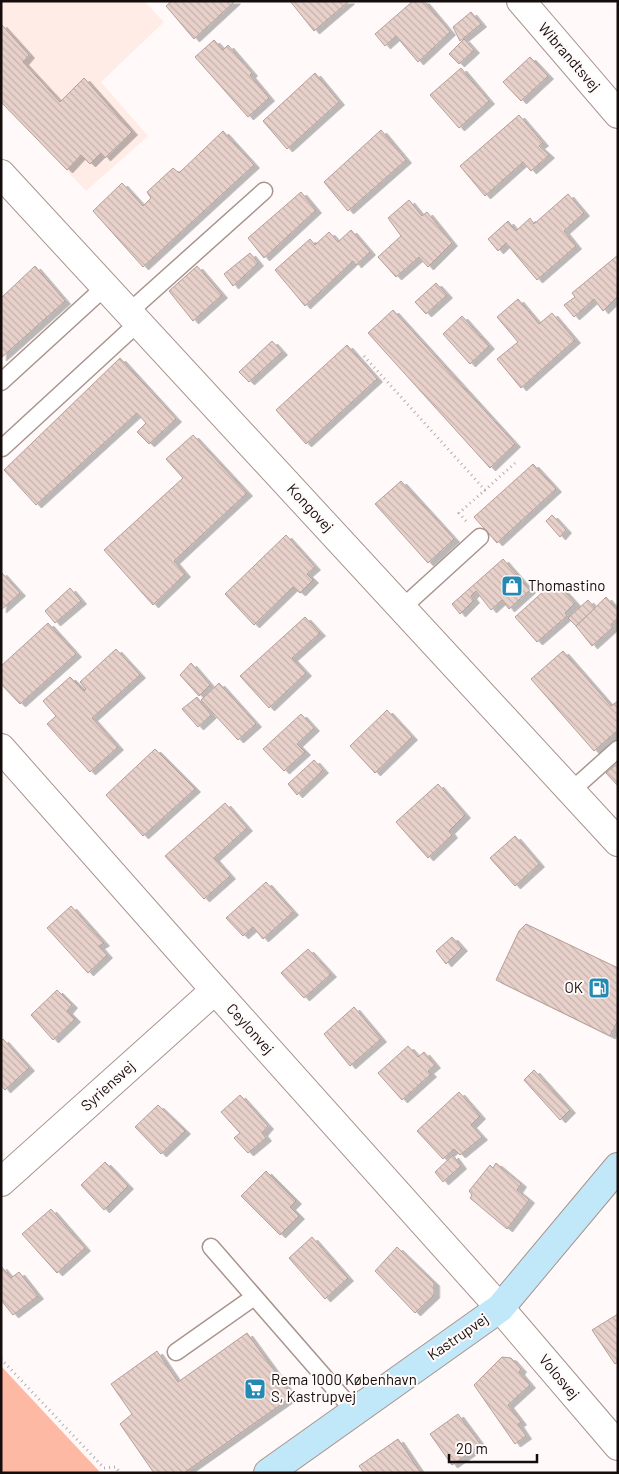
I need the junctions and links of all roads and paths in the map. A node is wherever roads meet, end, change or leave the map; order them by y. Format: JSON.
{"nodes":[{"id":1,"x":521,"y":1,"type":"edge"},
{"id":2,"x":618,"y":114,"type":"edge"},
{"id":3,"x":1,"y":174,"type":"edge"},
{"id":4,"x":264,"y":191,"type":"dead end"},
{"id":5,"x":106,"y":286,"type":"junction"},
{"id":6,"x":134,"y":317,"type":"junction"},
{"id":7,"x":364,"y":356,"type":"dead end"},
{"id":8,"x":1,"y":382,"type":"edge"},
{"id":9,"x":1,"y":447,"type":"edge"},
{"id":10,"x":515,"y":463,"type":"dead end"},
{"id":11,"x":485,"y":490,"type":"junction"},
{"id":12,"x":480,"y":537,"type":"joint"},
{"id":13,"x":402,"y":608,"type":"junction"},
{"id":14,"x":1,"y":748,"type":"edge"},
{"id":15,"x":618,"y":749,"type":"edge"},
{"id":16,"x":571,"y":791,"type":"junction"},
{"id":17,"x":618,"y":842,"type":"edge"},
{"id":18,"x":215,"y":990,"type":"junction"},
{"id":19,"x":618,"y":1168,"type":"edge"},
{"id":20,"x":1,"y":1182,"type":"edge"},
{"id":21,"x":211,"y":1247,"type":"dead end"},
{"id":22,"x":254,"y":1297,"type":"junction"},
{"id":23,"x":500,"y":1308,"type":"junction"},
{"id":24,"x":176,"y":1352,"type":"dead end"},
{"id":25,"x":1,"y":1359,"type":"edge"},
{"id":26,"x":354,"y":1411,"type":"junction"},
{"id":27,"x":618,"y":1446,"type":"edge"},
{"id":28,"x":120,"y":1473,"type":"edge"},
{"id":29,"x":268,"y":1473,"type":"edge"}],
"edges":[{"from":1,"to":2,"type":"street","name":"Wibrandtsvej"},
{"from":3,"to":5,"type":"street","name":"Kongovej"},
{"from":4,"to":6,"type":"lane"},
{"from":5,"to":6,"type":"street","name":"Kongovej"},
{"from":5,"to":8,"type":"lane"},
{"from":6,"to":9,"type":"lane"},
{"from":6,"to":13,"type":"street","name":"Kongovej"},
{"from":7,"to":11,"type":"path"},
{"from":10,"to":11,"type":"path"},
{"from":11,"to":12,"type":"path"},
{"from":12,"to":13,"type":"lane"},
{"from":13,"to":16,"type":"street","name":"Kongovej"},
{"from":14,"to":18,"type":"street","name":"Ceylonvej"},
{"from":15,"to":16,"type":"lane"},
{"from":16,"to":17,"type":"street","name":"Kongovej"},
{"from":18,"to":20,"type":"street","name":"Syriensvej"},
{"from":18,"to":23,"type":"street","name":"Ceylonvej"},
{"from":19,"to":23,"type":"street","name":"Kastrupvej"},
{"from":21,"to":22,"type":"lane"},
{"from":22,"to":24,"type":"lane"},
{"from":22,"to":26,"type":"lane"},
{"from":23,"to":26,"type":"street","name":"Kastrupvej"},
{"from":23,"to":27,"type":"street","name":"Volosvej"},
{"from":25,"to":28,"type":"path"},
{"from":26,"to":29,"type":"street","name":"Kastrupvej"}]}
